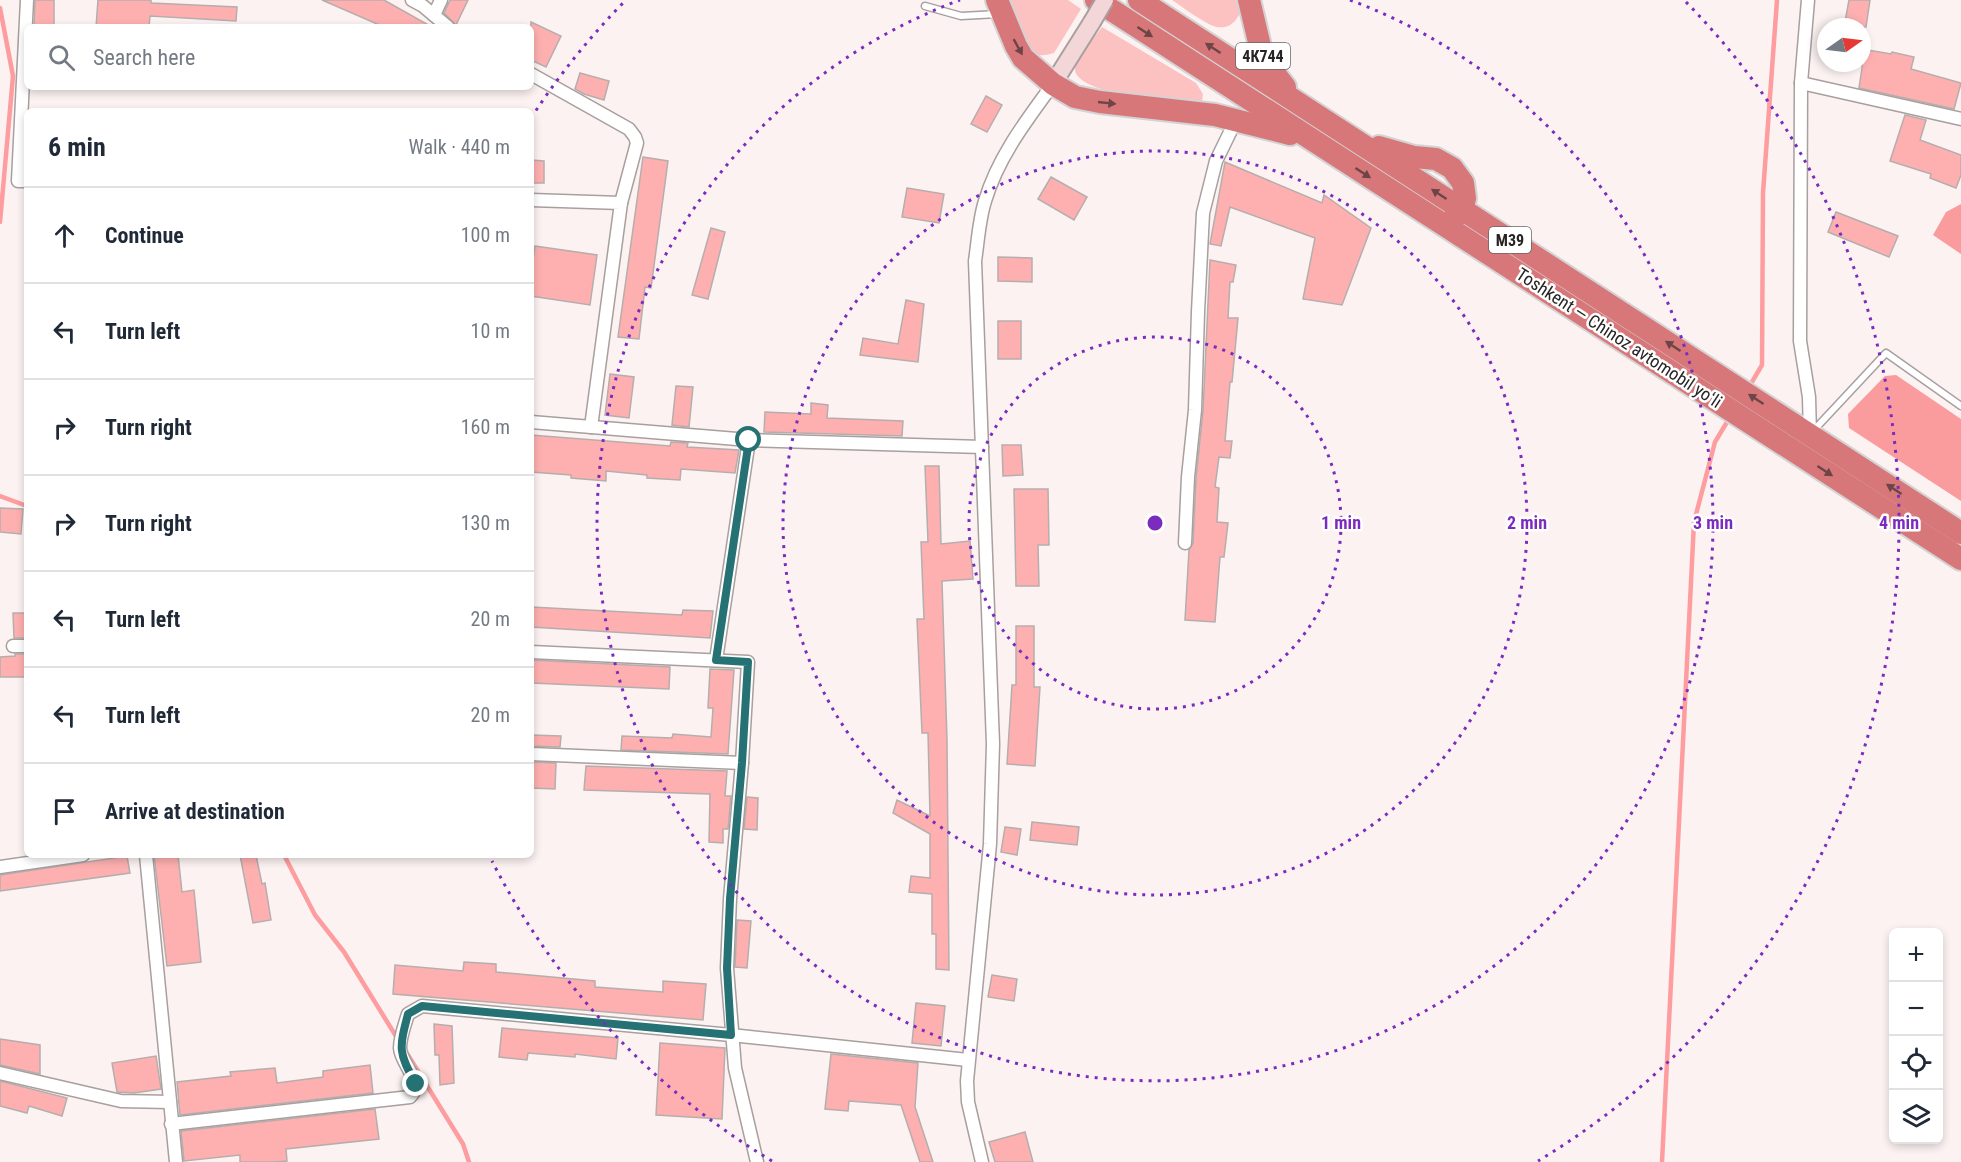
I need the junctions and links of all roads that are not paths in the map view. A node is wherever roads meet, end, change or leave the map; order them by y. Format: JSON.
{"nodes":[{"id":1,"x":27,"y":0,"type":"edge"},
{"id":2,"x":412,"y":0,"type":"edge"},
{"id":3,"x":441,"y":0,"type":"edge"},
{"id":4,"x":1106,"y":0,"type":"edge"},
{"id":5,"x":1138,"y":0,"type":"edge"},
{"id":6,"x":1249,"y":0,"type":"edge"},
{"id":7,"x":1808,"y":0,"type":"edge"},
{"id":8,"x":925,"y":6,"type":"dead end"},
{"id":9,"x":999,"y":7,"type":"edge"},
{"id":10,"x":1094,"y":11,"type":"edge"},
{"id":11,"x":434,"y":15,"type":"junction"},
{"id":12,"x":26,"y":24,"type":"edge"},
{"id":13,"x":444,"y":24,"type":"edge"},
{"id":14,"x":24,"y":60,"type":"edge"},
{"id":15,"x":534,"y":76,"type":"edge"},
{"id":16,"x":1801,"y":83,"type":"junction"},
{"id":17,"x":1053,"y":84,"type":"junction"},
{"id":18,"x":1297,"y":103,"type":"junction"},
{"id":19,"x":1961,"y":119,"type":"edge"},
{"id":20,"x":1236,"y":120,"type":"junction"},
{"id":21,"x":1314,"y":141,"type":"junction"},
{"id":22,"x":24,"y":181,"type":"edge"},
{"id":23,"x":534,"y":200,"type":"edge"},
{"id":24,"x":621,"y":203,"type":"junction"},
{"id":25,"x":1462,"y":210,"type":"junction"},
{"id":26,"x":1442,"y":224,"type":"junction"},
{"id":27,"x":1961,"y":406,"type":"edge"},
{"id":28,"x":534,"y":422,"type":"edge"},
{"id":29,"x":591,"y":427,"type":"junction"},
{"id":30,"x":1782,"y":430,"type":"junction"},
{"id":31,"x":1810,"y":435,"type":"junction"},
{"id":32,"x":749,"y":440,"type":"junction"},
{"id":33,"x":982,"y":447,"type":"junction"},
{"id":34,"x":1961,"y":532,"type":"edge"},
{"id":35,"x":1185,"y":543,"type":"dead end"},
{"id":36,"x":1961,"y":559,"type":"edge"},
{"id":37,"x":13,"y":646,"type":"dead end"},
{"id":38,"x":24,"y":646,"type":"edge"},
{"id":39,"x":534,"y":652,"type":"edge"},
{"id":40,"x":716,"y":660,"type":"junction"},
{"id":41,"x":534,"y":754,"type":"edge"},
{"id":42,"x":742,"y":763,"type":"junction"},
{"id":43,"x":62,"y":858,"type":"edge"},
{"id":44,"x":146,"y":858,"type":"edge"},
{"id":45,"x":0,"y":867,"type":"edge"},
{"id":46,"x":731,"y":1035,"type":"junction"},
{"id":47,"x":968,"y":1060,"type":"junction"},
{"id":48,"x":0,"y":1073,"type":"edge"},
{"id":49,"x":170,"y":1102,"type":"junction"},
{"id":50,"x":171,"y":1124,"type":"junction"},
{"id":51,"x":176,"y":1162,"type":"edge"},
{"id":52,"x":757,"y":1162,"type":"edge"},
{"id":53,"x":982,"y":1162,"type":"edge"}],
"edges":[{"from":1,"to":12,"type":"street"},
{"from":2,"to":11,"type":"street"},
{"from":3,"to":11,"type":"street"},
{"from":4,"to":10,"type":"main road","bridge":true},
{"from":18,"to":5,"type":"highway","one_way":true},
{"from":6,"to":18,"type":"highway","number":"4К744"},
{"from":7,"to":16,"type":"street"},
{"from":8,"to":9,"type":"lane"},
{"from":9,"to":17,"type":"highway","one_way":true},
{"from":10,"to":17,"type":"main road"},
{"from":10,"to":21,"type":"highway","name":"Toshkent — Chinoz avtomobil yoʻli","number":"M39","one_way":true},
{"from":11,"to":13,"type":"street"},
{"from":14,"to":22,"type":"street"},
{"from":15,"to":24,"type":"street"},
{"from":16,"to":19,"type":"street"},
{"from":16,"to":31,"type":"street"},
{"from":17,"to":20,"type":"highway","one_way":true},
{"from":17,"to":33,"type":"street"},
{"from":18,"to":25,"type":"highway"},
{"from":20,"to":21,"type":"highway"},
{"from":20,"to":35,"type":"street"},
{"from":21,"to":26,"type":"highway","name":"Toshkent — Chinoz avtomobil yoʻli","number":"M39","one_way":true},
{"from":23,"to":24,"type":"street"},
{"from":24,"to":29,"type":"street"},
{"from":25,"to":26,"type":"highway"},
{"from":30,"to":25,"type":"highway","name":"Toshkent — Chinoz avtomobil yoʻli","number":"M39","one_way":true},
{"from":26,"to":30,"type":"highway","name":"Toshkent — Chinoz avtomobil yoʻli","number":"M39"},
{"from":27,"to":31,"type":"lane"},
{"from":28,"to":29,"type":"street"},
{"from":29,"to":32,"type":"street"},
{"from":30,"to":31,"type":"highway","name":"Toshkent — Chinoz avtomobil yoʻli","number":"M39"},
{"from":30,"to":36,"type":"highway","name":"Toshkent — Chinoz avtomobil yoʻli","number":"M39","one_way":true},
{"from":34,"to":31,"type":"highway","name":"Toshkent — Chinoz avtomobil yoʻli","number":"M39","one_way":true},
{"from":32,"to":33,"type":"street"},
{"from":32,"to":40,"type":"street"},
{"from":33,"to":47,"type":"street"},
{"from":37,"to":38,"type":"street"},
{"from":39,"to":40,"type":"street"},
{"from":40,"to":42,"type":"street"},
{"from":41,"to":42,"type":"street"},
{"from":42,"to":46,"type":"street"},
{"from":43,"to":45,"type":"street"},
{"from":44,"to":49,"type":"street"},
{"from":46,"to":47,"type":"street"},
{"from":46,"to":50,"type":"street"},
{"from":46,"to":52,"type":"street"},
{"from":47,"to":53,"type":"street"},
{"from":48,"to":49,"type":"street"},
{"from":49,"to":50,"type":"street"},
{"from":50,"to":51,"type":"street"}]}
